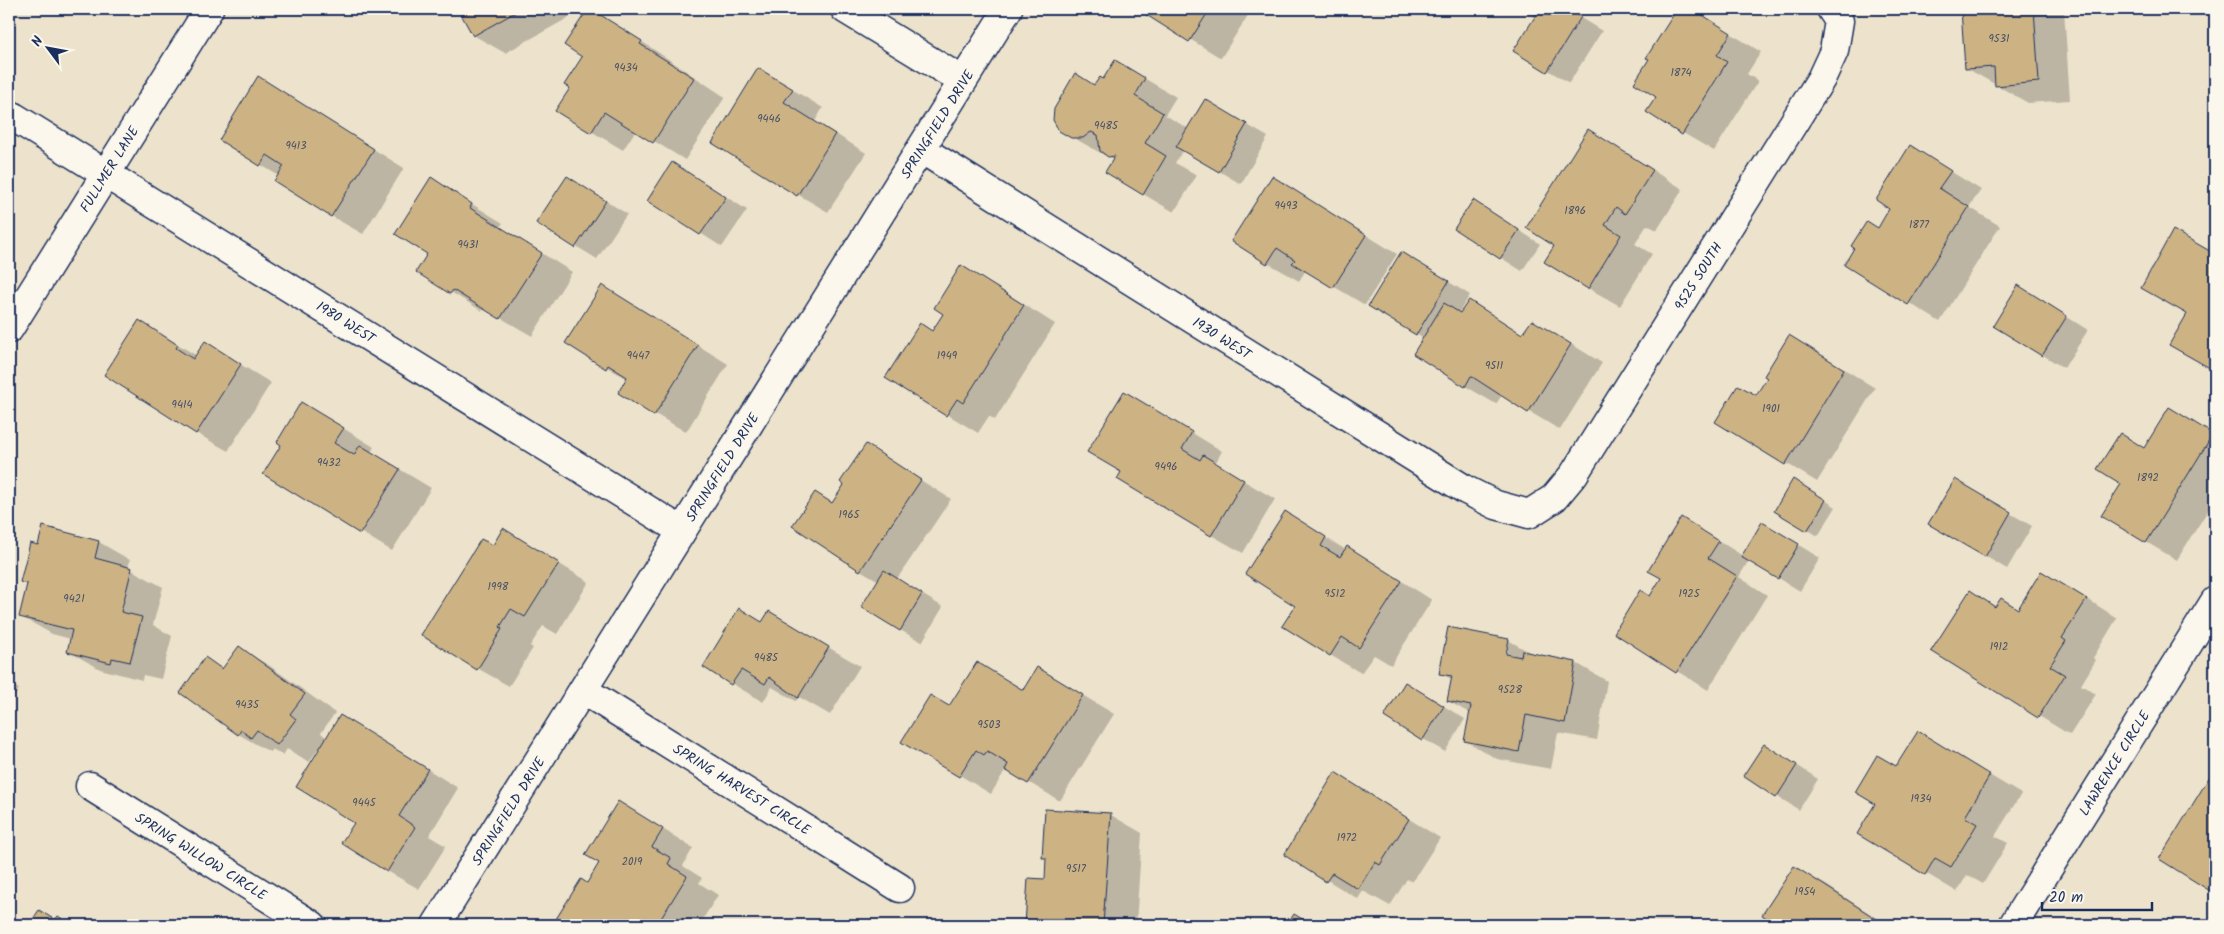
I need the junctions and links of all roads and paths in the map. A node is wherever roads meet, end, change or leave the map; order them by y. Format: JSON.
{"nodes":[{"id":1,"x":209,"y":9,"type":"edge"},
{"id":2,"x":845,"y":9,"type":"edge"},
{"id":3,"x":1008,"y":9,"type":"edge"},
{"id":4,"x":1835,"y":15,"type":"edge"},
{"id":5,"x":963,"y":81,"type":"junction"},
{"id":6,"x":9,"y":114,"type":"edge"},
{"id":7,"x":921,"y":149,"type":"junction"},
{"id":8,"x":106,"y":174,"type":"junction"},
{"id":9,"x":9,"y":329,"type":"edge"},
{"id":10,"x":1530,"y":514,"type":"joint"},
{"id":11,"x":682,"y":531,"type":"junction"},
{"id":12,"x":2215,"y":601,"type":"edge"},
{"id":13,"x":583,"y":690,"type":"junction"},
{"id":14,"x":90,"y":786,"type":"dead end"},
{"id":15,"x":900,"y":888,"type":"dead end"},
{"id":16,"x":312,"y":925,"type":"edge"},
{"id":17,"x":436,"y":925,"type":"edge"},
{"id":18,"x":2013,"y":925,"type":"edge"}],
"edges":[{"from":1,"to":8,"type":"street","name":"FULLMER LANE"},
{"from":2,"to":5,"type":"street"},
{"from":3,"to":5,"type":"street","name":"SPRINGFIELD DRIVE"},
{"from":4,"to":10,"type":"street","name":"9525 SOUTH"},
{"from":5,"to":7,"type":"street","name":"SPRINGFIELD DRIVE"},
{"from":6,"to":8,"type":"street","name":"1980 WEST"},
{"from":7,"to":10,"type":"street","name":"1930 WEST"},
{"from":7,"to":11,"type":"street","name":"SPRINGFIELD DRIVE"},
{"from":8,"to":9,"type":"street","name":"FULLMER LANE"},
{"from":8,"to":11,"type":"street","name":"1980 WEST"},
{"from":11,"to":13,"type":"street","name":"SPRINGFIELD DRIVE"},
{"from":12,"to":18,"type":"street","name":"LAWRENCE CIRCLE"},
{"from":13,"to":15,"type":"street","name":"SPRING HARVEST CIRCLE"},
{"from":13,"to":17,"type":"street","name":"SPRINGFIELD DRIVE"},
{"from":14,"to":16,"type":"street","name":"SPRING WILLOW CIRCLE"}]}
